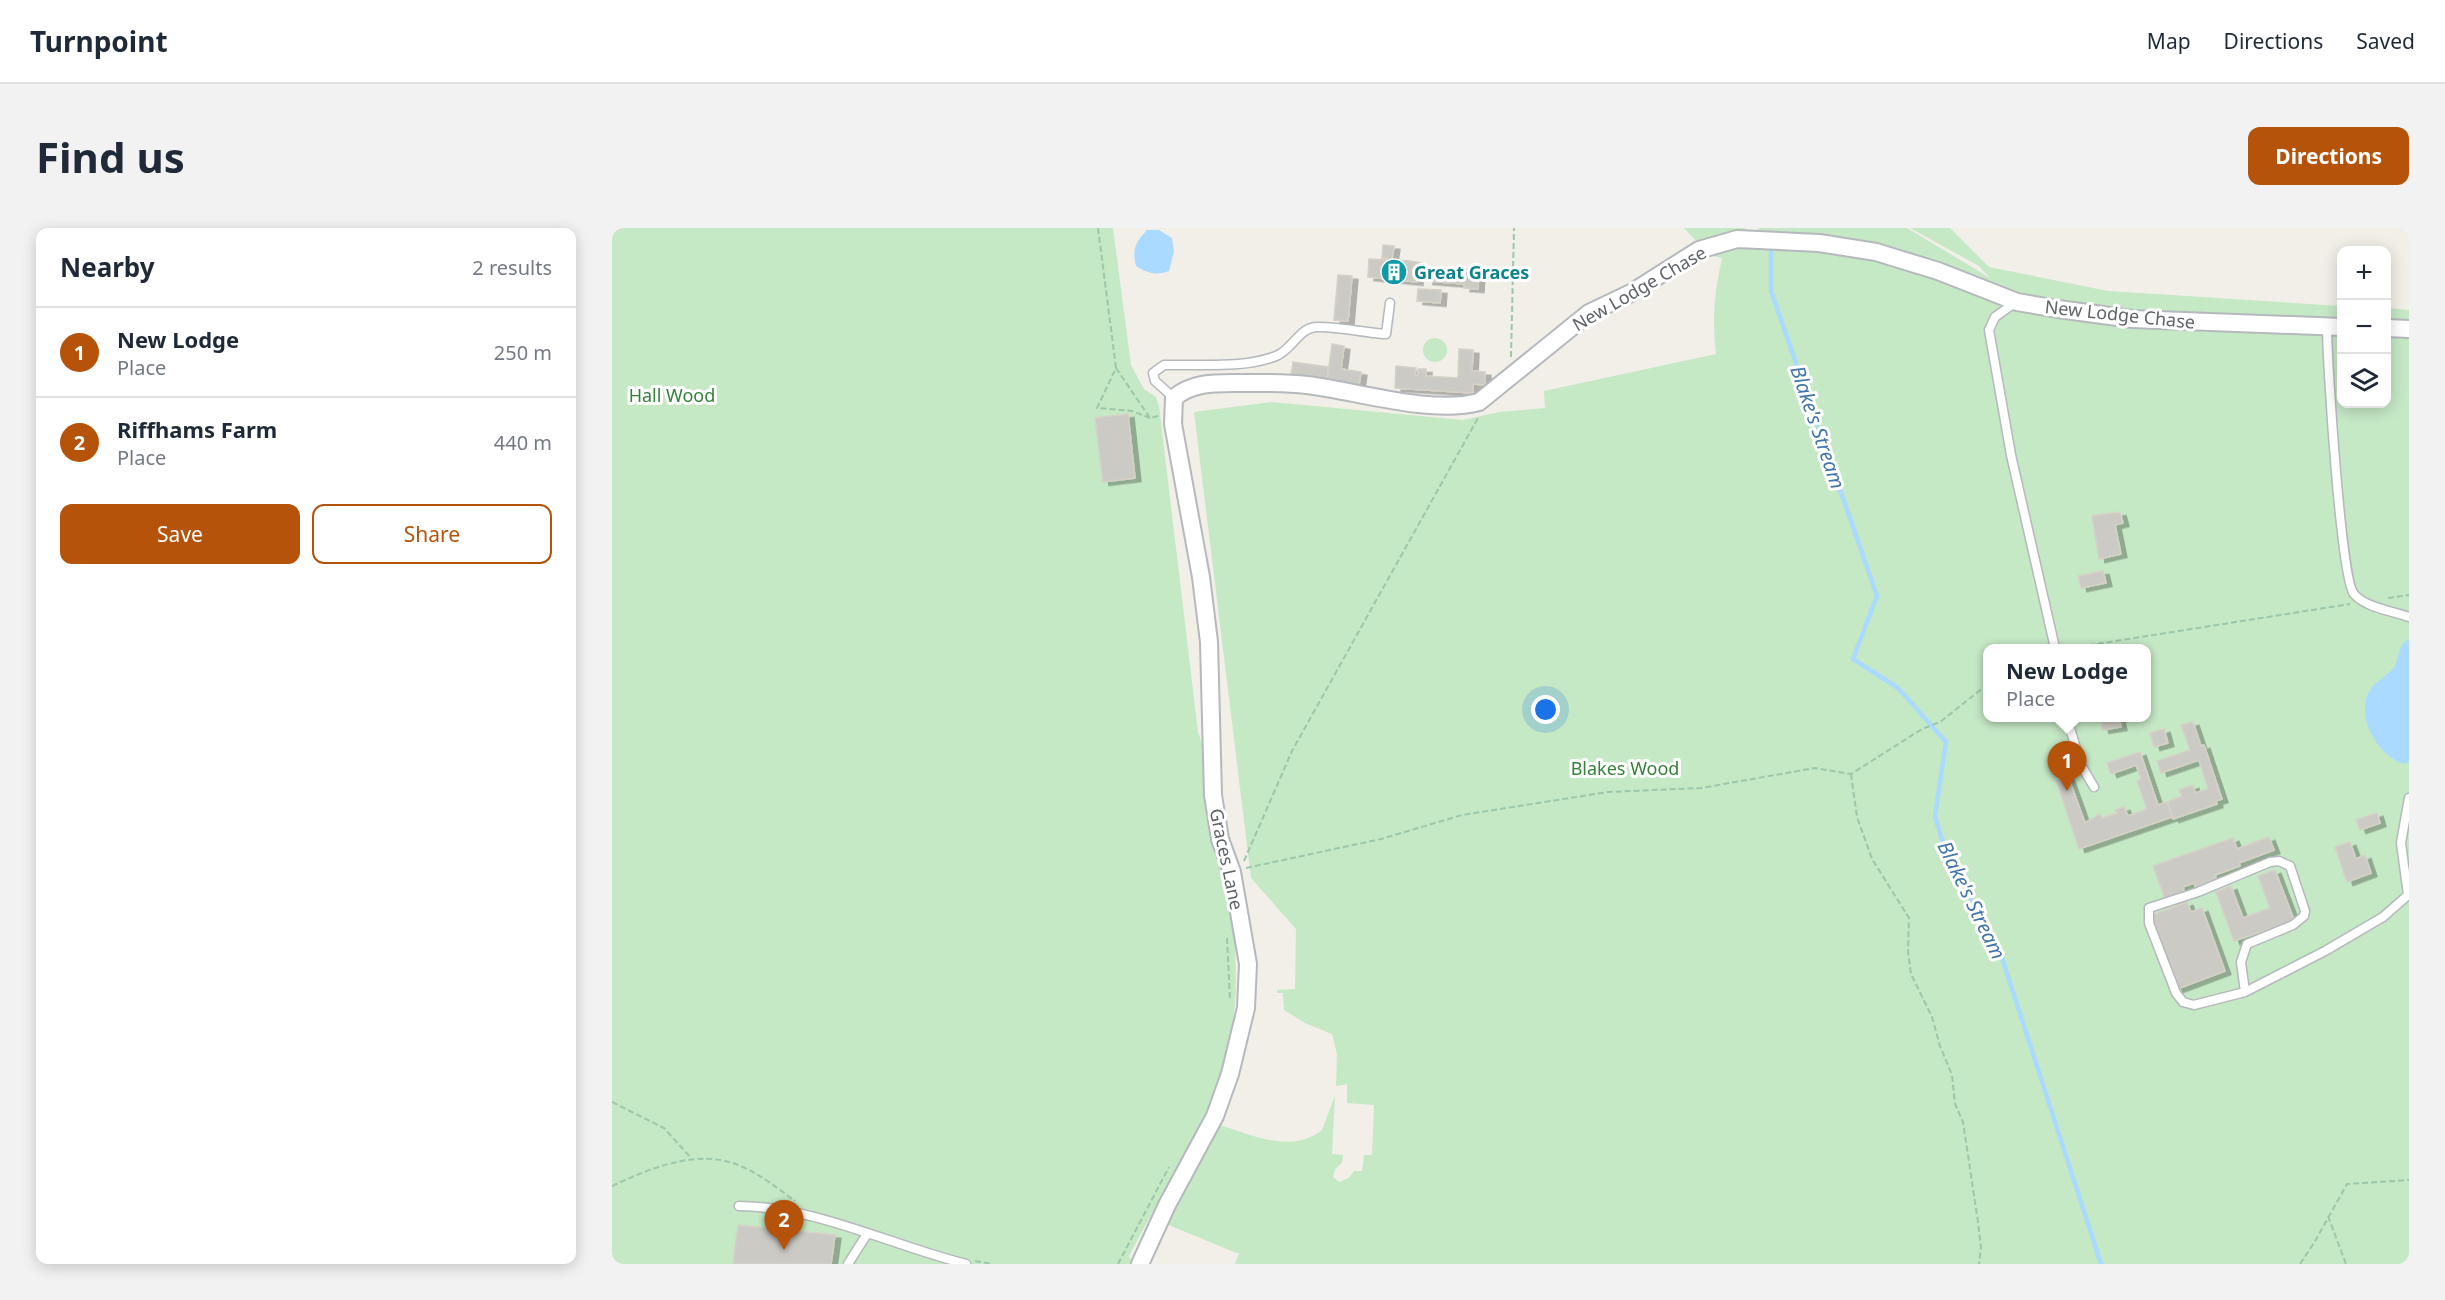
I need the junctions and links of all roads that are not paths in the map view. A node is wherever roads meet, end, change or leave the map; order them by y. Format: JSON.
{"nodes":[{"id":1,"x":2017,"y":302,"type":"junction"},
{"id":2,"x":1390,"y":303,"type":"dead end"},
{"id":3,"x":2334,"y":327,"type":"edge"},
{"id":4,"x":2391,"y":328,"type":"edge"},
{"id":5,"x":2409,"y":328,"type":"edge"},
{"id":6,"x":1173,"y":405,"type":"junction"},
{"id":7,"x":2409,"y":617,"type":"edge"},
{"id":8,"x":2054,"y":644,"type":"edge"},
{"id":9,"x":2068,"y":722,"type":"edge"},
{"id":10,"x":2094,"y":787,"type":"dead end"},
{"id":11,"x":2409,"y":798,"type":"edge"},
{"id":12,"x":2245,"y":992,"type":"junction"},
{"id":13,"x":739,"y":1206,"type":"dead end"},
{"id":14,"x":867,"y":1234,"type":"junction"},
{"id":15,"x":848,"y":1264,"type":"edge"},
{"id":16,"x":966,"y":1264,"type":"edge"},
{"id":17,"x":1140,"y":1264,"type":"edge"}],
"edges":[{"from":1,"to":3,"type":"street","name":"New Lodge Chase"},
{"from":1,"to":6,"type":"street","name":"New Lodge Chase"},
{"from":1,"to":8,"type":"lane"},
{"from":2,"to":6,"type":"lane"},
{"from":3,"to":7,"type":"lane"},
{"from":4,"to":5,"type":"street"},
{"from":6,"to":17,"type":"street","name":"Graces Lane"},
{"from":9,"to":10,"type":"lane"},
{"from":11,"to":12,"type":"lane"},
{"from":12,"to":12,"type":"lane"},
{"from":13,"to":14,"type":"lane"},
{"from":14,"to":15,"type":"lane"},
{"from":14,"to":16,"type":"lane"}]}
